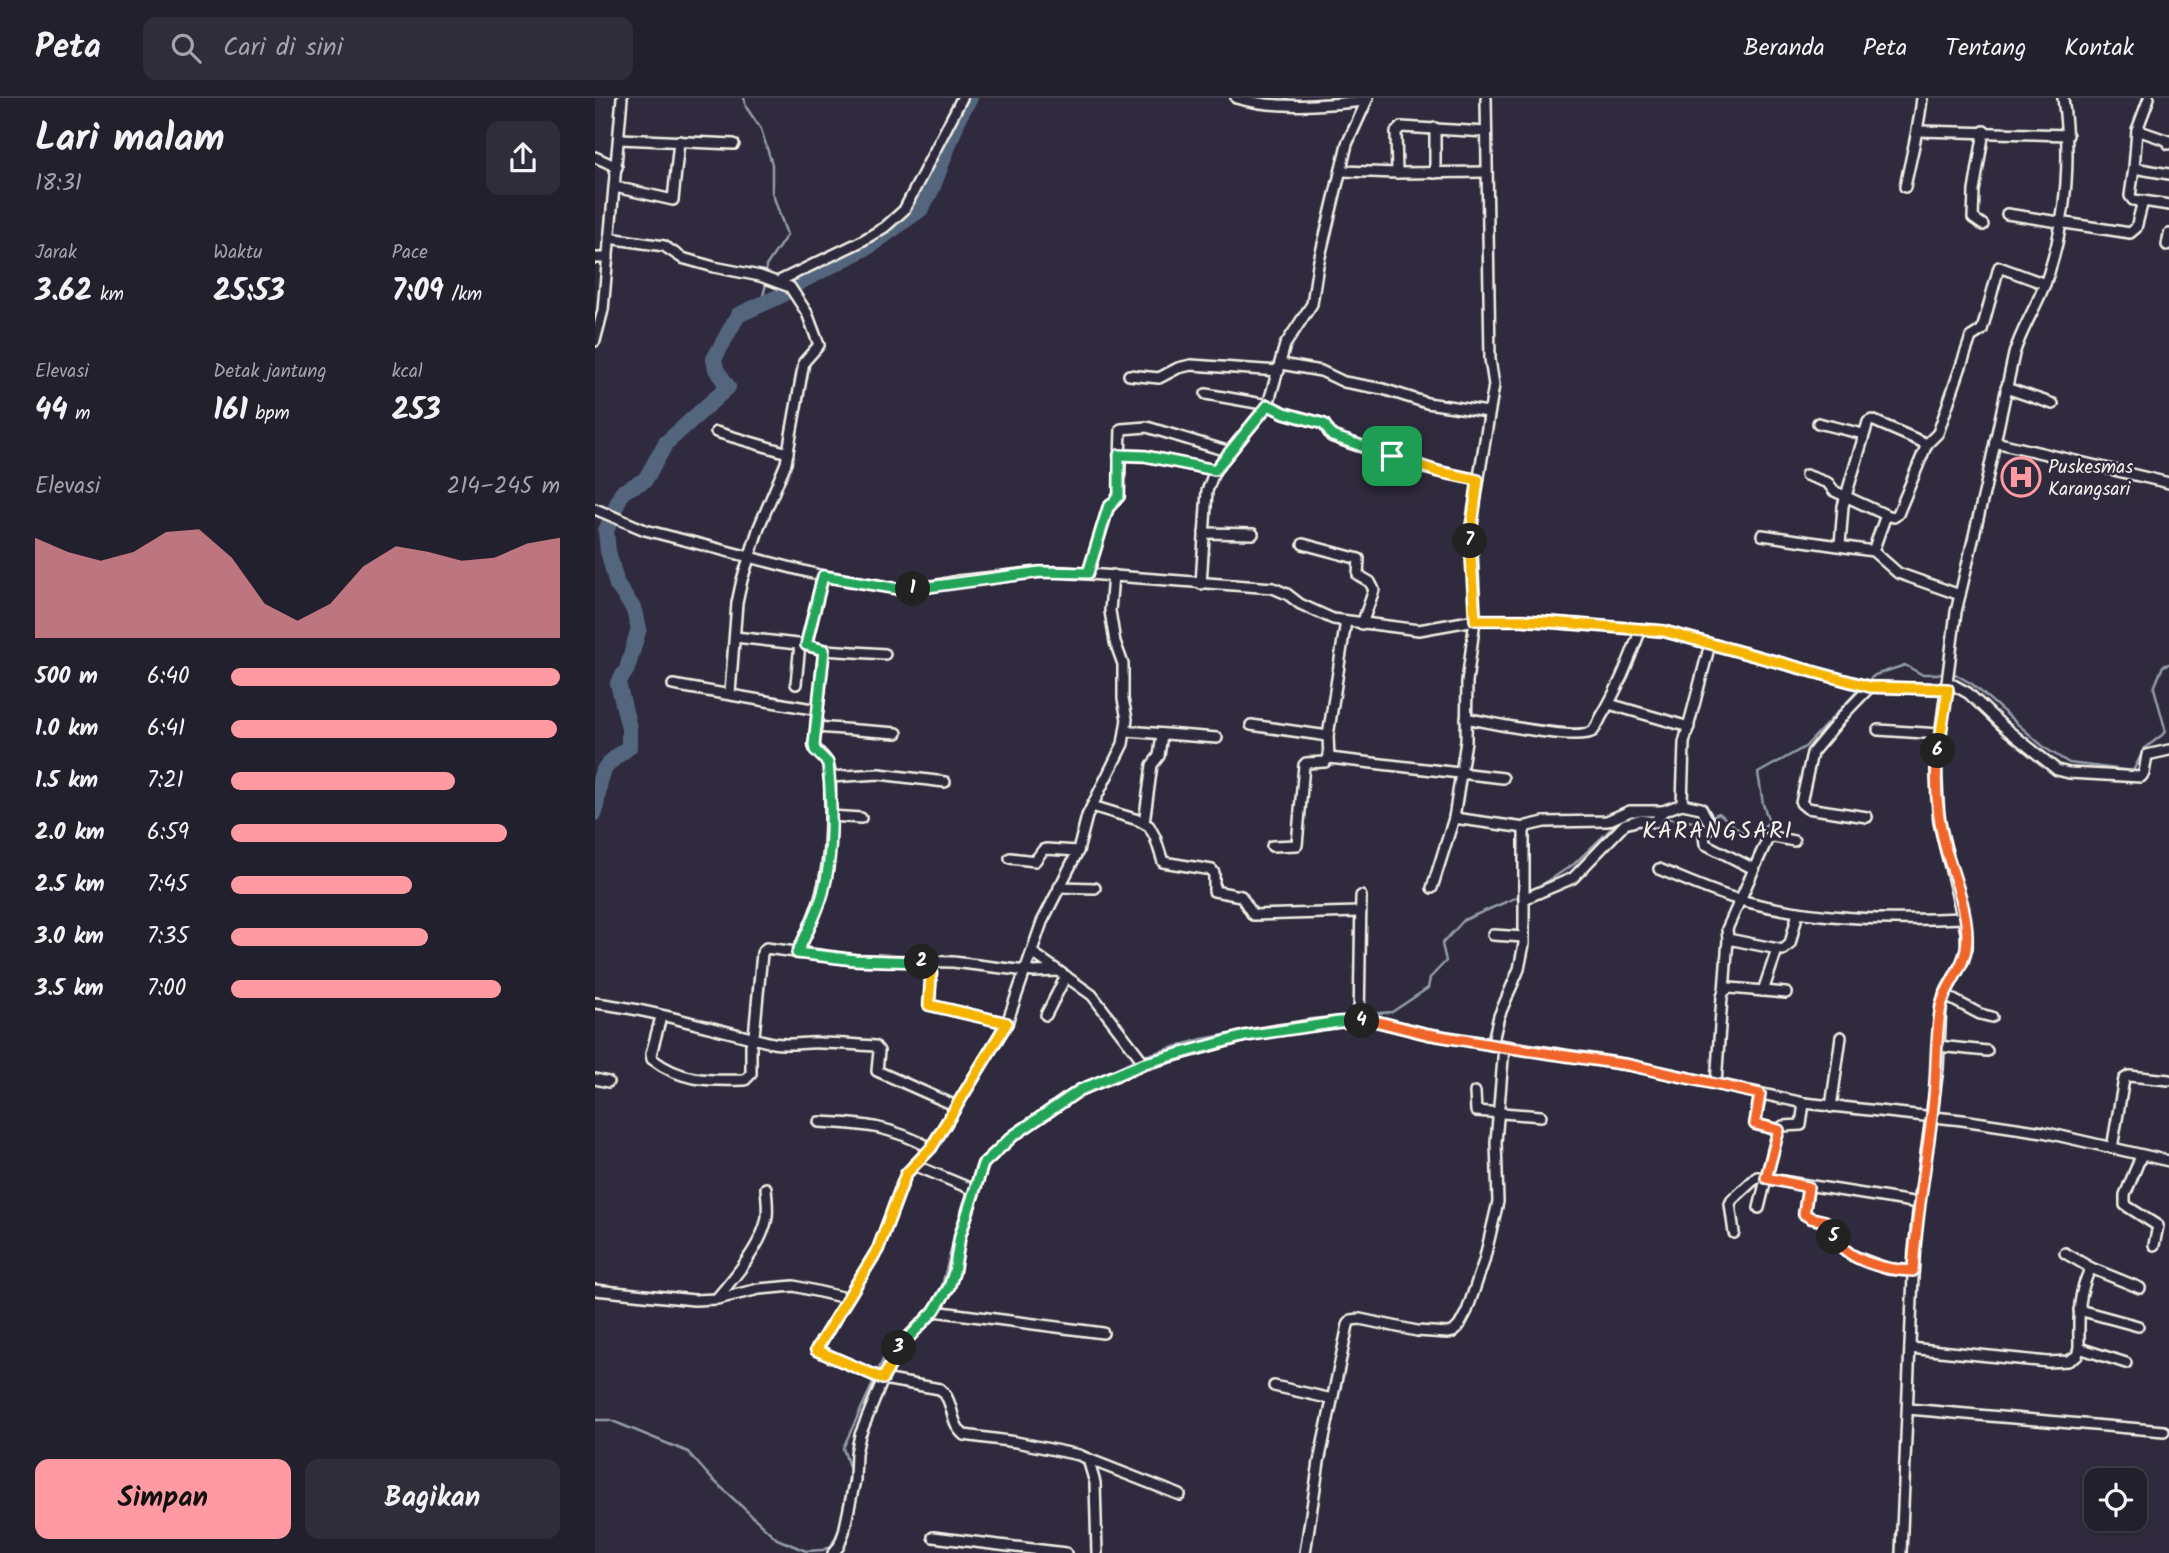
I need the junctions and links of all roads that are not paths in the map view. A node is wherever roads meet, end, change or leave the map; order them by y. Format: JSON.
{"nodes":[{"id":1,"x":622,"y":98,"type":"edge"},
{"id":2,"x":963,"y":98,"type":"edge"},
{"id":3,"x":1236,"y":98,"type":"edge"},
{"id":4,"x":1486,"y":98,"type":"edge"},
{"id":5,"x":1922,"y":98,"type":"edge"},
{"id":6,"x":2063,"y":98,"type":"edge"},
{"id":7,"x":2149,"y":98,"type":"edge"},
{"id":8,"x":1366,"y":100,"type":"edge"},
{"id":9,"x":1434,"y":128,"type":"junction"},
{"id":10,"x":2137,"y":130,"type":"junction"},
{"id":11,"x":1919,"y":131,"type":"junction"},
{"id":12,"x":1984,"y":131,"type":"junction"},
{"id":13,"x":1486,"y":132,"type":"junction"},
{"id":14,"x":2068,"y":135,"type":"junction"},
{"id":15,"x":619,"y":139,"type":"junction"},
{"id":16,"x":679,"y":141,"type":"junction"},
{"id":17,"x":734,"y":144,"type":"dead end"},
{"id":18,"x":2169,"y":144,"type":"edge"},
{"id":19,"x":595,"y":157,"type":"edge"},
{"id":20,"x":617,"y":167,"type":"junction"},
{"id":21,"x":2134,"y":168,"type":"junction"},
{"id":22,"x":1342,"y":171,"type":"junction"},
{"id":23,"x":1487,"y":172,"type":"junction"},
{"id":24,"x":1397,"y":173,"type":"junction"},
{"id":25,"x":1435,"y":173,"type":"junction"},
{"id":26,"x":2169,"y":174,"type":"edge"},
{"id":27,"x":615,"y":187,"type":"junction"},
{"id":28,"x":1905,"y":187,"type":"dead end"},
{"id":29,"x":2143,"y":201,"type":"junction"},
{"id":30,"x":2169,"y":205,"type":"edge"},
{"id":31,"x":2007,"y":214,"type":"dead end"},
{"id":32,"x":2061,"y":223,"type":"junction"},
{"id":33,"x":1983,"y":225,"type":"dead end"},
{"id":34,"x":2169,"y":234,"type":"edge"},
{"id":35,"x":609,"y":238,"type":"junction"},
{"id":36,"x":2167,"y":245,"type":"dead end"},
{"id":37,"x":595,"y":258,"type":"edge"},
{"id":38,"x":608,"y":258,"type":"junction"},
{"id":39,"x":775,"y":282,"type":"junction"},
{"id":40,"x":2045,"y":284,"type":"junction"},
{"id":41,"x":595,"y":341,"type":"edge"},
{"id":42,"x":1280,"y":367,"type":"junction"},
{"id":43,"x":1129,"y":375,"type":"dead end"},
{"id":44,"x":2006,"y":388,"type":"junction"},
{"id":45,"x":1206,"y":394,"type":"dead end"},
{"id":46,"x":2053,"y":404,"type":"dead end"},
{"id":47,"x":1268,"y":405,"type":"junction"},
{"id":48,"x":1488,"y":412,"type":"junction"},
{"id":49,"x":1818,"y":423,"type":"dead end"},
{"id":50,"x":716,"y":432,"type":"dead end"},
{"id":51,"x":1863,"y":434,"type":"junction"},
{"id":52,"x":1995,"y":442,"type":"junction"},
{"id":53,"x":1927,"y":444,"type":"junction"},
{"id":54,"x":1230,"y":452,"type":"junction"},
{"id":55,"x":788,"y":453,"type":"junction"},
{"id":56,"x":1119,"y":455,"type":"junction"},
{"id":57,"x":1215,"y":470,"type":"junction"},
{"id":58,"x":1806,"y":475,"type":"dead end"},
{"id":59,"x":1478,"y":480,"type":"junction"},
{"id":60,"x":2169,"y":483,"type":"edge"},
{"id":61,"x":1845,"y":496,"type":"junction"},
{"id":62,"x":599,"y":511,"type":"edge"},
{"id":63,"x":1886,"y":515,"type":"junction"},
{"id":64,"x":1204,"y":533,"type":"junction"},
{"id":65,"x":1254,"y":534,"type":"dead end"},
{"id":66,"x":1762,"y":535,"type":"dead end"},
{"id":67,"x":1303,"y":544,"type":"dead end"},
{"id":68,"x":1840,"y":545,"type":"junction"},
{"id":69,"x":1873,"y":551,"type":"junction"},
{"id":70,"x":748,"y":556,"type":"junction"},
{"id":71,"x":1088,"y":573,"type":"junction"},
{"id":72,"x":1113,"y":575,"type":"junction"},
{"id":73,"x":823,"y":576,"type":"junction"},
{"id":74,"x":1201,"y":584,"type":"junction"},
{"id":75,"x":1960,"y":595,"type":"junction"},
{"id":76,"x":1475,"y":620,"type":"junction"},
{"id":77,"x":1346,"y":621,"type":"junction"},
{"id":78,"x":1362,"y":624,"type":"junction"},
{"id":79,"x":1641,"y":629,"type":"junction"},
{"id":80,"x":735,"y":637,"type":"junction"},
{"id":81,"x":1710,"y":644,"type":"junction"},
{"id":82,"x":803,"y":645,"type":"junction"},
{"id":83,"x":824,"y":650,"type":"junction"},
{"id":84,"x":885,"y":653,"type":"dead end"},
{"id":85,"x":1948,"y":680,"type":"junction"},
{"id":86,"x":796,"y":684,"type":"dead end"},
{"id":87,"x":673,"y":685,"type":"dead end"},
{"id":88,"x":1869,"y":687,"type":"junction"},
{"id":89,"x":730,"y":693,"type":"junction"},
{"id":90,"x":1609,"y":704,"type":"junction"},
{"id":91,"x":818,"y":710,"type":"junction"},
{"id":92,"x":1466,"y":718,"type":"junction"},
{"id":93,"x":1251,"y":725,"type":"dead end"},
{"id":94,"x":817,"y":727,"type":"junction"},
{"id":95,"x":1689,"y":727,"type":"junction"},
{"id":96,"x":1878,"y":730,"type":"dead end"},
{"id":97,"x":1127,"y":731,"type":"junction"},
{"id":98,"x":897,"y":733,"type":"dead end"},
{"id":99,"x":1162,"y":734,"type":"junction"},
{"id":100,"x":1940,"y":734,"type":"junction"},
{"id":101,"x":1328,"y":736,"type":"junction"},
{"id":102,"x":1217,"y":737,"type":"dead end"},
{"id":103,"x":2166,"y":751,"type":"edge"},
{"id":104,"x":1329,"y":758,"type":"junction"},
{"id":105,"x":1461,"y":775,"type":"junction"},
{"id":106,"x":829,"y":777,"type":"junction"},
{"id":107,"x":1503,"y":778,"type":"dead end"},
{"id":108,"x":945,"y":782,"type":"dead end"},
{"id":109,"x":1682,"y":804,"type":"junction"},
{"id":110,"x":1092,"y":806,"type":"junction"},
{"id":111,"x":830,"y":816,"type":"junction"},
{"id":112,"x":1632,"y":816,"type":"junction"},
{"id":113,"x":1867,"y":817,"type":"dead end"},
{"id":114,"x":861,"y":818,"type":"dead end"},
{"id":115,"x":1454,"y":818,"type":"junction"},
{"id":116,"x":1144,"y":823,"type":"junction"},
{"id":117,"x":1525,"y":828,"type":"junction"},
{"id":118,"x":1794,"y":841,"type":"dead end"},
{"id":119,"x":1272,"y":846,"type":"dead end"},
{"id":120,"x":1077,"y":851,"type":"junction"},
{"id":121,"x":1010,"y":858,"type":"dead end"},
{"id":122,"x":1659,"y":869,"type":"dead end"},
{"id":123,"x":1754,"y":869,"type":"junction"},
{"id":124,"x":1059,"y":887,"type":"junction"},
{"id":125,"x":1095,"y":888,"type":"dead end"},
{"id":126,"x":1432,"y":888,"type":"dead end"},
{"id":127,"x":1526,"y":895,"type":"junction"},
{"id":128,"x":1361,"y":896,"type":"dead end"},
{"id":129,"x":1741,"y":900,"type":"junction"},
{"id":130,"x":1359,"y":912,"type":"junction"},
{"id":131,"x":1798,"y":912,"type":"junction"},
{"id":132,"x":1964,"y":918,"type":"junction"},
{"id":133,"x":1493,"y":934,"type":"dead end"},
{"id":134,"x":1524,"y":937,"type":"junction"},
{"id":135,"x":1728,"y":939,"type":"junction"},
{"id":136,"x":1777,"y":950,"type":"junction"},
{"id":137,"x":797,"y":953,"type":"junction"},
{"id":138,"x":1033,"y":953,"type":"junction"},
{"id":139,"x":932,"y":962,"type":"junction"},
{"id":140,"x":1027,"y":971,"type":"junction"},
{"id":141,"x":1062,"y":973,"type":"junction"},
{"id":142,"x":1724,"y":991,"type":"junction"},
{"id":143,"x":1763,"y":991,"type":"junction"},
{"id":144,"x":1786,"y":993,"type":"dead end"},
{"id":145,"x":1944,"y":995,"type":"junction"},
{"id":146,"x":595,"y":1003,"type":"edge"},
{"id":147,"x":1045,"y":1015,"type":"dead end"},
{"id":148,"x":1359,"y":1016,"type":"junction"},
{"id":149,"x":661,"y":1017,"type":"junction"},
{"id":150,"x":1992,"y":1017,"type":"dead end"},
{"id":151,"x":1007,"y":1023,"type":"junction"},
{"id":152,"x":754,"y":1037,"type":"junction"},
{"id":153,"x":1841,"y":1037,"type":"dead end"},
{"id":154,"x":1492,"y":1045,"type":"junction"},
{"id":155,"x":1938,"y":1046,"type":"junction"},
{"id":156,"x":1504,"y":1047,"type":"junction"},
{"id":157,"x":1987,"y":1051,"type":"dead end"},
{"id":158,"x":1142,"y":1059,"type":"junction"},
{"id":159,"x":595,"y":1079,"type":"edge"},
{"id":160,"x":2169,"y":1080,"type":"edge"},
{"id":161,"x":608,"y":1082,"type":"dead end"},
{"id":162,"x":1716,"y":1084,"type":"junction"},
{"id":163,"x":1475,"y":1092,"type":"dead end"},
{"id":164,"x":1760,"y":1094,"type":"junction"},
{"id":165,"x":1804,"y":1103,"type":"junction"},
{"id":166,"x":956,"y":1106,"type":"junction"},
{"id":167,"x":1831,"y":1107,"type":"junction"},
{"id":168,"x":1499,"y":1112,"type":"junction"},
{"id":169,"x":1541,"y":1116,"type":"dead end"},
{"id":170,"x":1932,"y":1117,"type":"junction"},
{"id":171,"x":819,"y":1122,"type":"dead end"},
{"id":172,"x":1779,"y":1130,"type":"junction"},
{"id":173,"x":931,"y":1148,"type":"junction"},
{"id":174,"x":2112,"y":1148,"type":"junction"},
{"id":175,"x":2141,"y":1156,"type":"junction"},
{"id":176,"x":2169,"y":1161,"type":"edge"},
{"id":177,"x":914,"y":1165,"type":"junction"},
{"id":178,"x":1766,"y":1178,"type":"junction"},
{"id":179,"x":1808,"y":1187,"type":"junction"},
{"id":180,"x":767,"y":1188,"type":"dead end"},
{"id":181,"x":970,"y":1189,"type":"junction"},
{"id":182,"x":1919,"y":1203,"type":"junction"},
{"id":183,"x":1759,"y":1208,"type":"dead end"},
{"id":184,"x":1734,"y":1233,"type":"dead end"},
{"id":185,"x":2154,"y":1245,"type":"dead end"},
{"id":186,"x":2065,"y":1253,"type":"dead end"},
{"id":187,"x":2091,"y":1268,"type":"junction"},
{"id":188,"x":1913,"y":1271,"type":"junction"},
{"id":189,"x":2140,"y":1288,"type":"dead end"},
{"id":190,"x":595,"y":1290,"type":"edge"},
{"id":191,"x":717,"y":1298,"type":"junction"},
{"id":192,"x":846,"y":1298,"type":"junction"},
{"id":193,"x":2079,"y":1310,"type":"junction"},
{"id":194,"x":934,"y":1311,"type":"junction"},
{"id":195,"x":2138,"y":1326,"type":"dead end"},
{"id":196,"x":1103,"y":1333,"type":"dead end"},
{"id":197,"x":1910,"y":1348,"type":"junction"},
{"id":198,"x":2079,"y":1348,"type":"junction"},
{"id":199,"x":2126,"y":1363,"type":"dead end"},
{"id":200,"x":879,"y":1377,"type":"junction"},
{"id":201,"x":1274,"y":1386,"type":"dead end"},
{"id":202,"x":1332,"y":1399,"type":"junction"},
{"id":203,"x":1907,"y":1409,"type":"junction"},
{"id":204,"x":2164,"y":1431,"type":"dead end"},
{"id":205,"x":1088,"y":1459,"type":"junction"},
{"id":206,"x":1179,"y":1495,"type":"dead end"},
{"id":207,"x":933,"y":1536,"type":"dead end"},
{"id":208,"x":833,"y":1553,"type":"edge"},
{"id":209,"x":1066,"y":1553,"type":"edge"},
{"id":210,"x":1097,"y":1553,"type":"edge"},
{"id":211,"x":1305,"y":1553,"type":"edge"},
{"id":212,"x":1901,"y":1553,"type":"edge"}],
"edges":[{"from":1,"to":15,"type":"street"},
{"from":2,"to":39,"type":"street"},
{"from":3,"to":8,"type":"street"},
{"from":4,"to":13,"type":"street"},
{"from":5,"to":11,"type":"street"},
{"from":6,"to":14,"type":"street"},
{"from":7,"to":10,"type":"street"},
{"from":8,"to":22,"type":"street"},
{"from":9,"to":13,"type":"street"},
{"from":9,"to":24,"type":"street"},
{"from":9,"to":25,"type":"street"},
{"from":10,"to":18,"type":"street"},
{"from":10,"to":21,"type":"street"},
{"from":11,"to":12,"type":"street"},
{"from":11,"to":28,"type":"street"},
{"from":12,"to":14,"type":"street"},
{"from":12,"to":33,"type":"street"},
{"from":13,"to":23,"type":"street"},
{"from":14,"to":32,"type":"street"},
{"from":15,"to":16,"type":"street"},
{"from":15,"to":20,"type":"street"},
{"from":16,"to":17,"type":"street"},
{"from":16,"to":27,"type":"street"},
{"from":19,"to":20,"type":"street"},
{"from":20,"to":27,"type":"street"},
{"from":21,"to":26,"type":"street"},
{"from":21,"to":29,"type":"street"},
{"from":22,"to":24,"type":"street"},
{"from":22,"to":42,"type":"street"},
{"from":23,"to":25,"type":"street"},
{"from":23,"to":48,"type":"street"},
{"from":24,"to":25,"type":"street"},
{"from":27,"to":35,"type":"street"},
{"from":29,"to":30,"type":"street"},
{"from":29,"to":32,"type":"street"},
{"from":31,"to":32,"type":"street"},
{"from":32,"to":40,"type":"street"},
{"from":34,"to":36,"type":"street"},
{"from":35,"to":38,"type":"street"},
{"from":35,"to":39,"type":"street"},
{"from":37,"to":38,"type":"street"},
{"from":38,"to":41,"type":"street"},
{"from":39,"to":55,"type":"street"},
{"from":40,"to":44,"type":"street"},
{"from":40,"to":53,"type":"street"},
{"from":42,"to":43,"type":"street"},
{"from":42,"to":47,"type":"street"},
{"from":42,"to":48,"type":"street"},
{"from":44,"to":46,"type":"street"},
{"from":44,"to":52,"type":"street"},
{"from":45,"to":47,"type":"street"},
{"from":47,"to":54,"type":"street"},
{"from":47,"to":59,"type":"street"},
{"from":48,"to":59,"type":"street"},
{"from":49,"to":51,"type":"street"},
{"from":50,"to":55,"type":"street"},
{"from":51,"to":53,"type":"street"},
{"from":51,"to":61,"type":"street"},
{"from":52,"to":60,"type":"street"},
{"from":52,"to":75,"type":"street"},
{"from":53,"to":63,"type":"street"},
{"from":54,"to":56,"type":"street"},
{"from":54,"to":57,"type":"street"},
{"from":55,"to":70,"type":"street"},
{"from":56,"to":57,"type":"street"},
{"from":56,"to":71,"type":"street"},
{"from":57,"to":64,"type":"street"},
{"from":58,"to":61,"type":"street"},
{"from":59,"to":76,"type":"street"},
{"from":61,"to":63,"type":"street"},
{"from":61,"to":68,"type":"street"},
{"from":62,"to":70,"type":"street"},
{"from":63,"to":69,"type":"street"},
{"from":64,"to":65,"type":"street"},
{"from":64,"to":74,"type":"street"},
{"from":66,"to":68,"type":"street"},
{"from":67,"to":78,"type":"street"},
{"from":68,"to":69,"type":"street"},
{"from":69,"to":75,"type":"street"},
{"from":70,"to":73,"type":"street"},
{"from":70,"to":80,"type":"street"},
{"from":71,"to":72,"type":"street"},
{"from":71,"to":73,"type":"street"},
{"from":72,"to":74,"type":"street"},
{"from":72,"to":97,"type":"street"},
{"from":73,"to":82,"type":"street"},
{"from":74,"to":77,"type":"street"},
{"from":75,"to":85,"type":"street"},
{"from":76,"to":78,"type":"street"},
{"from":76,"to":79,"type":"street"},
{"from":76,"to":92,"type":"street"},
{"from":77,"to":78,"type":"street"},
{"from":77,"to":101,"type":"street"},
{"from":79,"to":81,"type":"street"},
{"from":79,"to":90,"type":"street"},
{"from":80,"to":82,"type":"street"},
{"from":80,"to":89,"type":"street"},
{"from":81,"to":88,"type":"street"},
{"from":81,"to":95,"type":"street"},
{"from":82,"to":83,"type":"street"},
{"from":82,"to":86,"type":"street"},
{"from":83,"to":84,"type":"street"},
{"from":83,"to":91,"type":"street"},
{"from":85,"to":88,"type":"street"},
{"from":85,"to":100,"type":"street"},
{"from":85,"to":103,"type":"street"},
{"from":87,"to":89,"type":"street"},
{"from":88,"to":113,"type":"street"},
{"from":89,"to":91,"type":"street"},
{"from":90,"to":92,"type":"street"},
{"from":90,"to":95,"type":"street"},
{"from":91,"to":94,"type":"street"},
{"from":92,"to":105,"type":"street"},
{"from":93,"to":101,"type":"street"},
{"from":94,"to":98,"type":"street"},
{"from":94,"to":106,"type":"street"},
{"from":95,"to":109,"type":"street"},
{"from":96,"to":100,"type":"street"},
{"from":97,"to":99,"type":"street"},
{"from":97,"to":110,"type":"street"},
{"from":99,"to":102,"type":"street"},
{"from":99,"to":116,"type":"street"},
{"from":100,"to":132,"type":"street"},
{"from":101,"to":104,"type":"street"},
{"from":104,"to":105,"type":"street"},
{"from":104,"to":119,"type":"street"},
{"from":105,"to":107,"type":"street"},
{"from":105,"to":115,"type":"street"},
{"from":106,"to":108,"type":"street"},
{"from":106,"to":111,"type":"street"},
{"from":109,"to":112,"type":"street"},
{"from":109,"to":123,"type":"street"},
{"from":110,"to":116,"type":"street"},
{"from":110,"to":120,"type":"street"},
{"from":111,"to":114,"type":"street"},
{"from":111,"to":137,"type":"street"},
{"from":112,"to":117,"type":"street"},
{"from":112,"to":127,"type":"street"},
{"from":115,"to":117,"type":"street"},
{"from":115,"to":126,"type":"street"},
{"from":116,"to":130,"type":"street"},
{"from":117,"to":127,"type":"street"},
{"from":118,"to":123,"type":"street"},
{"from":120,"to":121,"type":"street"},
{"from":120,"to":124,"type":"street"},
{"from":122,"to":129,"type":"street"},
{"from":123,"to":129,"type":"street"},
{"from":124,"to":125,"type":"street"},
{"from":124,"to":138,"type":"street"},
{"from":127,"to":134,"type":"street"},
{"from":128,"to":130,"type":"street"},
{"from":129,"to":131,"type":"street"},
{"from":129,"to":135,"type":"street"},
{"from":130,"to":148,"type":"street"},
{"from":131,"to":132,"type":"street"},
{"from":131,"to":136,"type":"street"},
{"from":132,"to":145,"type":"street"},
{"from":133,"to":134,"type":"street"},
{"from":134,"to":154,"type":"street"},
{"from":135,"to":136,"type":"street"},
{"from":135,"to":142,"type":"street"},
{"from":136,"to":143,"type":"street"},
{"from":137,"to":139,"type":"street"},
{"from":137,"to":152,"type":"street"},
{"from":138,"to":140,"type":"street"},
{"from":138,"to":141,"type":"street"},
{"from":139,"to":140,"type":"street"},
{"from":139,"to":151,"type":"street"},
{"from":140,"to":141,"type":"street"},
{"from":140,"to":151,"type":"street"},
{"from":141,"to":147,"type":"street"},
{"from":141,"to":158,"type":"street"},
{"from":142,"to":143,"type":"street"},
{"from":142,"to":162,"type":"street"},
{"from":143,"to":144,"type":"street"},
{"from":145,"to":150,"type":"street"},
{"from":145,"to":155,"type":"street"},
{"from":146,"to":149,"type":"street"},
{"from":148,"to":154,"type":"street"},
{"from":148,"to":158,"type":"street"},
{"from":149,"to":152,"type":"street"},
{"from":149,"to":152,"type":"street"},
{"from":151,"to":166,"type":"street"},
{"from":152,"to":166,"type":"street"},
{"from":153,"to":167,"type":"street"},
{"from":154,"to":156,"type":"street"},
{"from":155,"to":157,"type":"street"},
{"from":155,"to":170,"type":"street"},
{"from":156,"to":162,"type":"street"},
{"from":156,"to":168,"type":"street"},
{"from":158,"to":181,"type":"street"},
{"from":159,"to":161,"type":"street"},
{"from":160,"to":174,"type":"street"},
{"from":162,"to":164,"type":"street"},
{"from":163,"to":168,"type":"street"},
{"from":164,"to":165,"type":"street"},
{"from":164,"to":172,"type":"street"},
{"from":165,"to":167,"type":"street"},
{"from":165,"to":172,"type":"street"},
{"from":166,"to":173,"type":"street"},
{"from":167,"to":170,"type":"street"},
{"from":168,"to":169,"type":"street"},
{"from":168,"to":202,"type":"street"},
{"from":170,"to":174,"type":"street"},
{"from":170,"to":182,"type":"street"},
{"from":171,"to":173,"type":"street"},
{"from":172,"to":178,"type":"street"},
{"from":173,"to":177,"type":"street"},
{"from":174,"to":175,"type":"street"},
{"from":175,"to":176,"type":"street"},
{"from":175,"to":185,"type":"street"},
{"from":177,"to":181,"type":"street"},
{"from":177,"to":192,"type":"street"},
{"from":178,"to":179,"type":"street"},
{"from":178,"to":183,"type":"street"},
{"from":178,"to":184,"type":"street"},
{"from":179,"to":182,"type":"street"},
{"from":179,"to":188,"type":"street"},
{"from":180,"to":191,"type":"street"},
{"from":181,"to":194,"type":"street"},
{"from":182,"to":188,"type":"street"},
{"from":186,"to":187,"type":"street"},
{"from":187,"to":189,"type":"street"},
{"from":187,"to":193,"type":"street"},
{"from":188,"to":197,"type":"street"},
{"from":190,"to":191,"type":"street"},
{"from":191,"to":192,"type":"street"},
{"from":192,"to":200,"type":"street"},
{"from":193,"to":195,"type":"street"},
{"from":193,"to":198,"type":"street"},
{"from":194,"to":196,"type":"street"},
{"from":194,"to":200,"type":"street"},
{"from":197,"to":198,"type":"street"},
{"from":197,"to":203,"type":"street"},
{"from":198,"to":199,"type":"street"},
{"from":200,"to":205,"type":"street"},
{"from":200,"to":208,"type":"street"},
{"from":201,"to":202,"type":"street"},
{"from":202,"to":211,"type":"street"},
{"from":203,"to":204,"type":"street"},
{"from":203,"to":212,"type":"street"},
{"from":205,"to":206,"type":"street"},
{"from":205,"to":210,"type":"street"},
{"from":207,"to":209,"type":"street"}]}
